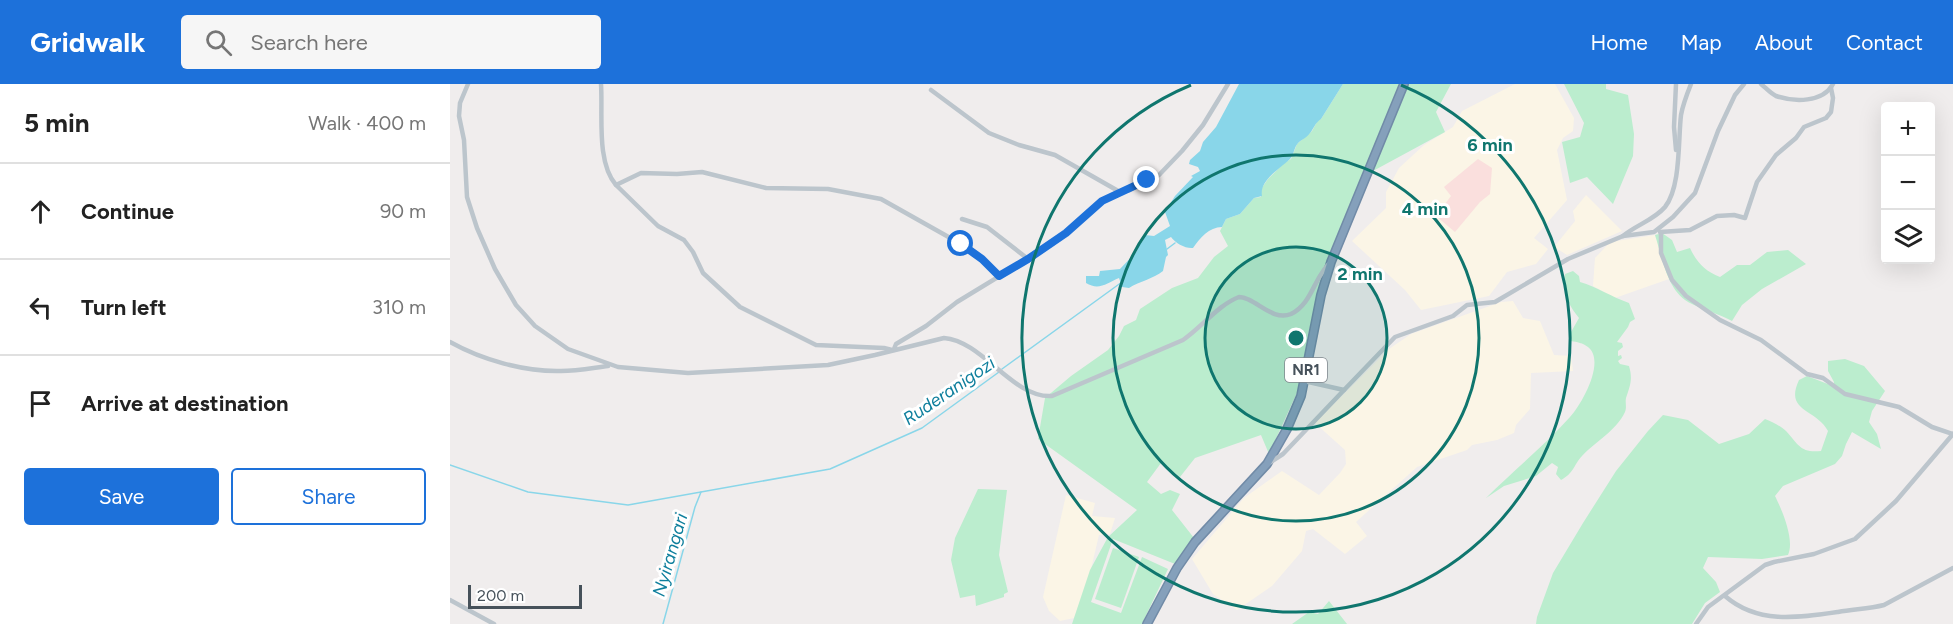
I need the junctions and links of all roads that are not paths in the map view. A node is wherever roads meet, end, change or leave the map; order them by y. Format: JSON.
{"nodes":[{"id":1,"x":468,"y":84,"type":"edge"},
{"id":2,"x":601,"y":84,"type":"edge"},
{"id":3,"x":1228,"y":84,"type":"edge"},
{"id":4,"x":1404,"y":84,"type":"edge"},
{"id":5,"x":1676,"y":84,"type":"edge"},
{"id":6,"x":1691,"y":84,"type":"edge"},
{"id":7,"x":1744,"y":84,"type":"edge"},
{"id":8,"x":1761,"y":84,"type":"edge"},
{"id":9,"x":1832,"y":86,"type":"edge"},
{"id":10,"x":931,"y":90,"type":"dead end"},
{"id":11,"x":1678,"y":156,"type":"junction"},
{"id":12,"x":616,"y":185,"type":"junction"},
{"id":13,"x":1120,"y":192,"type":"junction"},
{"id":14,"x":962,"y":219,"type":"dead end"},
{"id":15,"x":1654,"y":232,"type":"junction"},
{"id":16,"x":1661,"y":233,"type":"junction"},
{"id":17,"x":1623,"y":236,"type":"junction"},
{"id":18,"x":1028,"y":259,"type":"junction"},
{"id":19,"x":1330,"y":262,"type":"junction"},
{"id":20,"x":999,"y":276,"type":"junction"},
{"id":21,"x":450,"y":342,"type":"edge"},
{"id":22,"x":893,"y":350,"type":"junction"},
{"id":23,"x":610,"y":365,"type":"junction"},
{"id":24,"x":1304,"y":381,"type":"junction"},
{"id":25,"x":1344,"y":390,"type":"junction"},
{"id":26,"x":1953,"y":434,"type":"edge"},
{"id":27,"x":1267,"y":464,"type":"junction"},
{"id":28,"x":1953,"y":568,"type":"edge"},
{"id":29,"x":1725,"y":596,"type":"junction"},
{"id":30,"x":450,"y":600,"type":"edge"},
{"id":31,"x":494,"y":624,"type":"edge"},
{"id":32,"x":1147,"y":624,"type":"edge"},
{"id":33,"x":1696,"y":624,"type":"edge"}],
"edges":[{"from":1,"to":23,"type":"street"},
{"from":2,"to":12,"type":"street"},
{"from":3,"to":13,"type":"street"},
{"from":4,"to":19,"type":"highway","number":"NR1"},
{"from":5,"to":11,"type":"street"},
{"from":6,"to":11,"type":"street"},
{"from":7,"to":15,"type":"street"},
{"from":8,"to":9,"type":"street"},
{"from":9,"to":16,"type":"street"},
{"from":10,"to":13,"type":"street"},
{"from":11,"to":17,"type":"street"},
{"from":12,"to":20,"type":"street"},
{"from":12,"to":22,"type":"street"},
{"from":13,"to":18,"type":"street"},
{"from":14,"to":18,"type":"street"},
{"from":15,"to":16,"type":"street"},
{"from":15,"to":17,"type":"street"},
{"from":16,"to":26,"type":"street"},
{"from":17,"to":25,"type":"street"},
{"from":18,"to":20,"type":"street"},
{"from":19,"to":22,"type":"street"},
{"from":19,"to":24,"type":"highway","number":"NR1"},
{"from":20,"to":22,"type":"street"},
{"from":21,"to":23,"type":"street"},
{"from":22,"to":23,"type":"street"},
{"from":24,"to":25,"type":"street"},
{"from":24,"to":27,"type":"highway","number":"NR1"},
{"from":25,"to":27,"type":"street"},
{"from":26,"to":29,"type":"street"},
{"from":27,"to":32,"type":"highway","number":"NR1"},
{"from":28,"to":29,"type":"street"},
{"from":29,"to":33,"type":"street"},
{"from":30,"to":31,"type":"street"}]}
